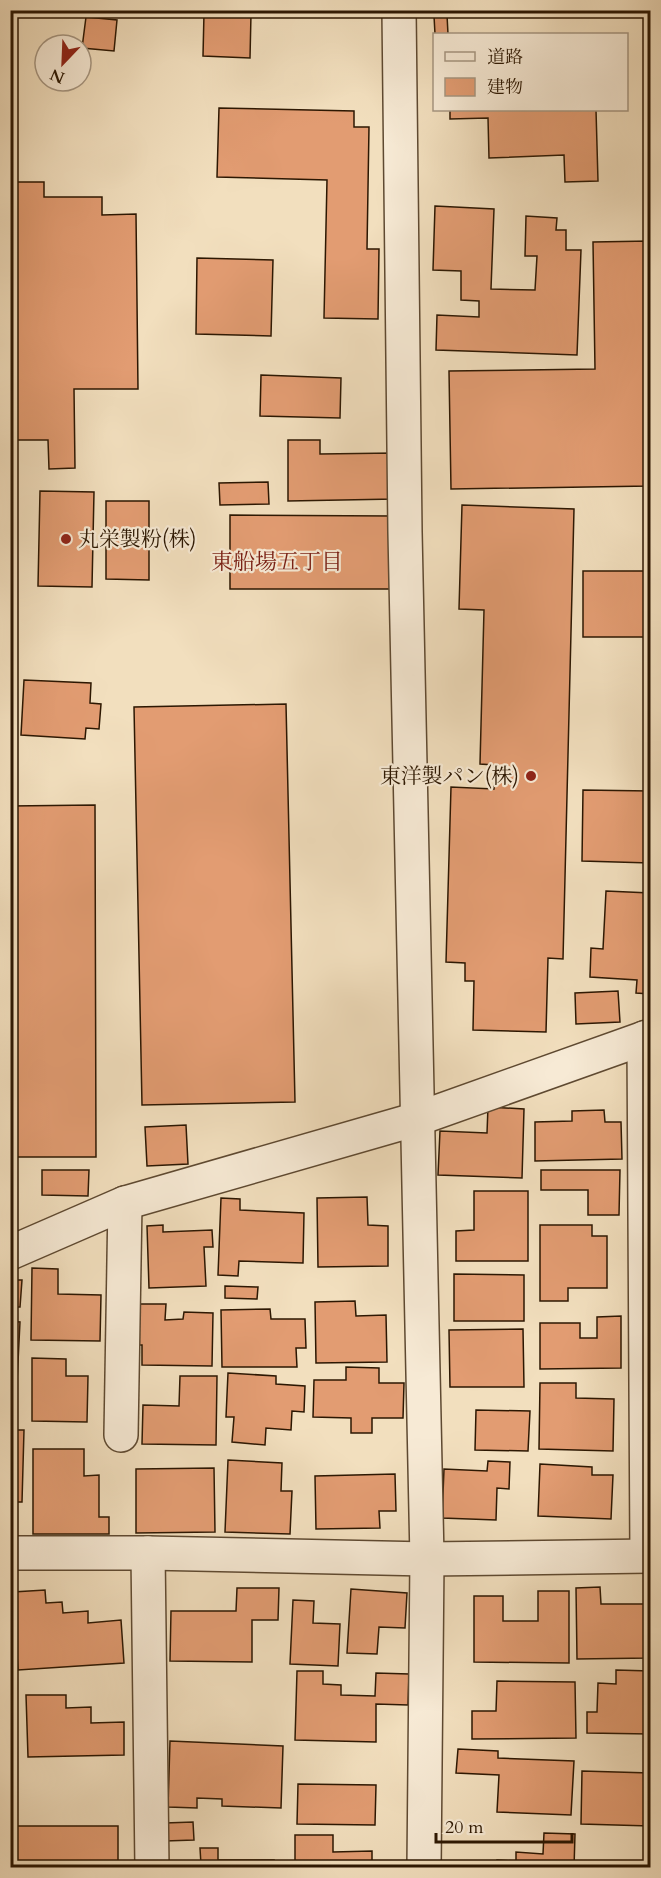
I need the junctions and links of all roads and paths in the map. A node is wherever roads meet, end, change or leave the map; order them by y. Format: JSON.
{"nodes":[{"id":1,"x":399,"y":10,"type":"edge"},
{"id":2,"x":647,"y":1037,"type":"edge"},
{"id":3,"x":417,"y":1119,"type":"junction"},
{"id":4,"x":125,"y":1203,"type":"junction"},
{"id":5,"x":10,"y":1253,"type":"edge"},
{"id":6,"x":121,"y":1436,"type":"dead end"},
{"id":7,"x":10,"y":1552,"type":"edge"},
{"id":8,"x":148,"y":1552,"type":"junction"},
{"id":9,"x":649,"y":1556,"type":"edge"},
{"id":10,"x":427,"y":1559,"type":"junction"},
{"id":11,"x":152,"y":1868,"type":"edge"},
{"id":12,"x":424,"y":1868,"type":"edge"}],
"edges":[{"from":1,"to":3,"type":"street"},
{"from":2,"to":3,"type":"street"},
{"from":2,"to":9,"type":"street"},
{"from":3,"to":4,"type":"street"},
{"from":3,"to":10,"type":"street"},
{"from":4,"to":5,"type":"street"},
{"from":4,"to":6,"type":"street"},
{"from":7,"to":8,"type":"street"},
{"from":8,"to":10,"type":"street"},
{"from":8,"to":11,"type":"street"},
{"from":9,"to":10,"type":"street"},
{"from":10,"to":12,"type":"street"}]}
